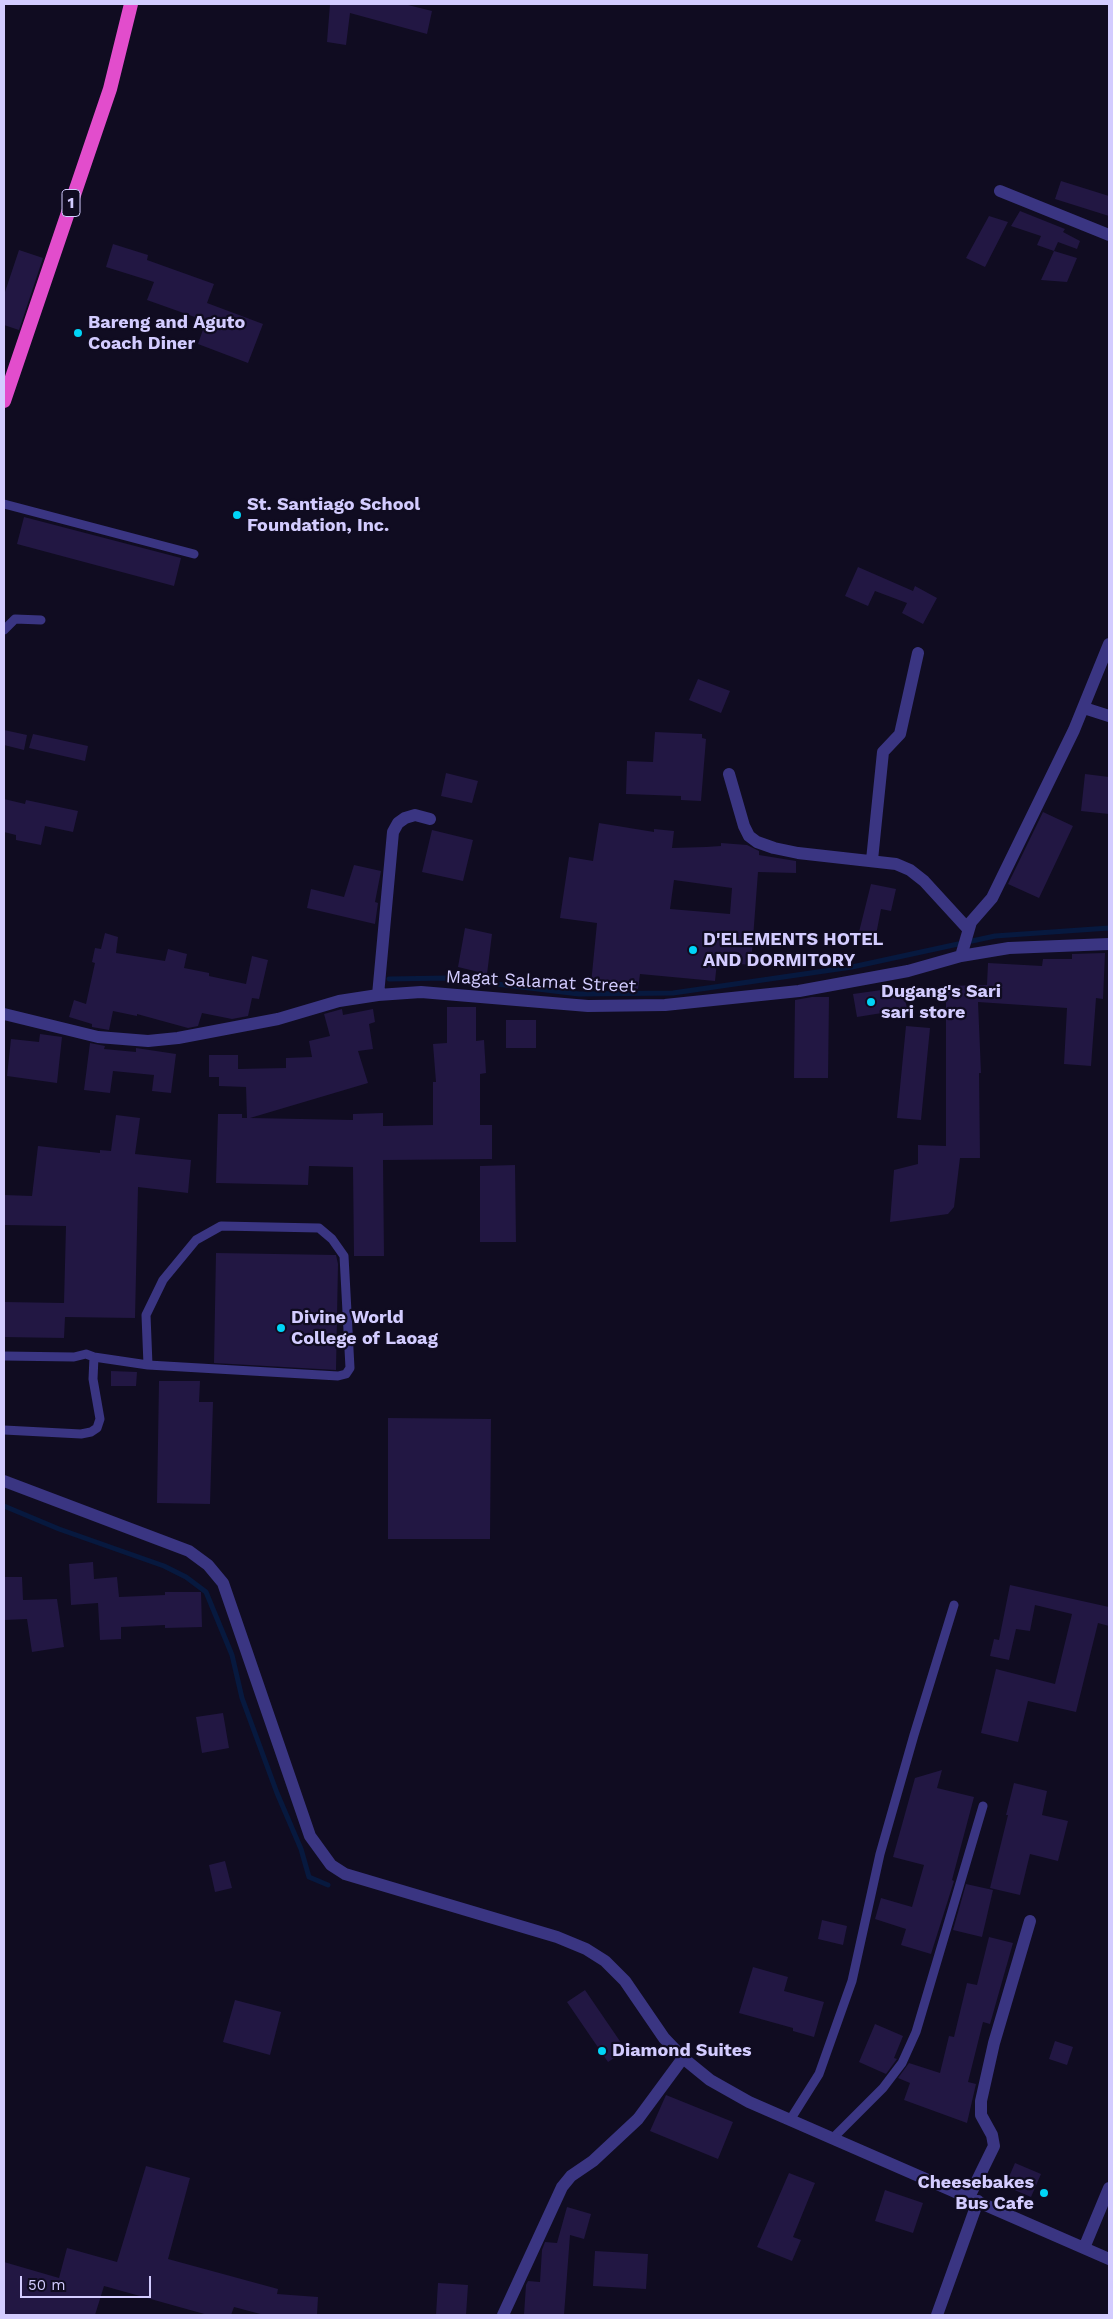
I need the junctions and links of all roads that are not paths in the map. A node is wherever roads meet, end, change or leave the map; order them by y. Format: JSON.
{"nodes":[{"id":1,"x":131,"y":4,"type":"edge"},
{"id":2,"x":1000,"y":191,"type":"dead end"},
{"id":3,"x":1109,"y":235,"type":"edge"},
{"id":4,"x":4,"y":401,"type":"edge"},
{"id":5,"x":4,"y":504,"type":"edge"},
{"id":6,"x":194,"y":554,"type":"dead end"},
{"id":7,"x":41,"y":620,"type":"dead end"},
{"id":8,"x":4,"y":630,"type":"edge"},
{"id":9,"x":1109,"y":644,"type":"edge"},
{"id":10,"x":918,"y":653,"type":"dead end"},
{"id":11,"x":1084,"y":708,"type":"junction"},
{"id":12,"x":1109,"y":716,"type":"edge"},
{"id":13,"x":729,"y":774,"type":"dead end"},
{"id":14,"x":430,"y":819,"type":"dead end"},
{"id":15,"x":872,"y":860,"type":"junction"},
{"id":16,"x":967,"y":932,"type":"junction"},
{"id":17,"x":1109,"y":944,"type":"edge"},
{"id":18,"x":962,"y":954,"type":"junction"},
{"id":19,"x":378,"y":995,"type":"junction"},
{"id":20,"x":4,"y":1014,"type":"edge"},
{"id":21,"x":4,"y":1356,"type":"edge"},
{"id":22,"x":94,"y":1357,"type":"junction"},
{"id":23,"x":148,"y":1365,"type":"junction"},
{"id":24,"x":4,"y":1430,"type":"edge"},
{"id":25,"x":4,"y":1481,"type":"edge"},
{"id":26,"x":954,"y":1605,"type":"dead end"},
{"id":27,"x":983,"y":1806,"type":"dead end"},
{"id":28,"x":1030,"y":1921,"type":"dead end"},
{"id":29,"x":682,"y":2058,"type":"junction"},
{"id":30,"x":790,"y":2120,"type":"junction"},
{"id":31,"x":833,"y":2138,"type":"junction"},
{"id":32,"x":1109,"y":2188,"type":"edge"},
{"id":33,"x":974,"y":2199,"type":"junction"},
{"id":34,"x":1084,"y":2248,"type":"junction"},
{"id":35,"x":1109,"y":2259,"type":"edge"},
{"id":36,"x":503,"y":2315,"type":"edge"},
{"id":37,"x":938,"y":2315,"type":"edge"}],
"edges":[{"from":1,"to":4,"type":"highway","number":"1"},
{"from":2,"to":3,"type":"street"},
{"from":5,"to":6,"type":"lane"},
{"from":7,"to":8,"type":"lane"},
{"from":9,"to":11,"type":"street"},
{"from":10,"to":15,"type":"street"},
{"from":11,"to":12,"type":"street"},
{"from":11,"to":16,"type":"street"},
{"from":13,"to":15,"type":"street"},
{"from":14,"to":19,"type":"street"},
{"from":15,"to":16,"type":"street"},
{"from":16,"to":18,"type":"street"},
{"from":17,"to":18,"type":"street","name":"Magat Salamat Street"},
{"from":18,"to":19,"type":"street","name":"Magat Salamat Street"},
{"from":19,"to":20,"type":"street","name":"Magat Salamat Street"},
{"from":21,"to":22,"type":"lane"},
{"from":22,"to":23,"type":"lane"},
{"from":22,"to":24,"type":"lane"},
{"from":23,"to":23,"type":"lane"},
{"from":25,"to":29,"type":"street"},
{"from":26,"to":30,"type":"lane"},
{"from":27,"to":31,"type":"lane"},
{"from":28,"to":33,"type":"street"},
{"from":29,"to":30,"type":"street"},
{"from":29,"to":36,"type":"street"},
{"from":30,"to":31,"type":"street"},
{"from":31,"to":33,"type":"street"},
{"from":32,"to":34,"type":"street"},
{"from":33,"to":34,"type":"street"},
{"from":33,"to":37,"type":"street"},
{"from":34,"to":35,"type":"street"}]}
